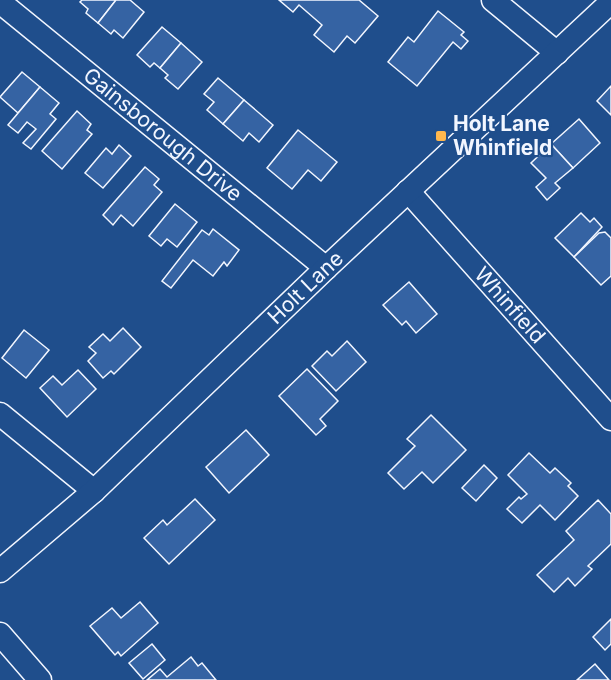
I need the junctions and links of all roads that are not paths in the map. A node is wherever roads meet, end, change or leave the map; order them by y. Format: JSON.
{"nodes":[{"id":1,"x":493,"y":0,"type":"edge"},
{"id":2,"x":0,"y":2,"type":"edge"},
{"id":3,"x":611,"y":2,"type":"edge"},
{"id":4,"x":557,"y":53,"type":"junction"},
{"id":5,"x":408,"y":191,"type":"junction"},
{"id":6,"x":326,"y":268,"type":"junction"},
{"id":7,"x":0,"y":414,"type":"edge"},
{"id":8,"x":611,"y":419,"type":"edge"},
{"id":9,"x":94,"y":491,"type":"junction"},
{"id":10,"x":0,"y":571,"type":"edge"},
{"id":11,"x":0,"y":634,"type":"edge"},
{"id":12,"x":40,"y":680,"type":"edge"}],
"edges":[{"from":1,"to":4,"type":"street"},
{"from":2,"to":6,"type":"street","name":"Gainsborough Drive"},
{"from":3,"to":4,"type":"street","name":"Holt Lane"},
{"from":4,"to":5,"type":"street","name":"Holt Lane"},
{"from":5,"to":6,"type":"street","name":"Holt Lane"},
{"from":5,"to":8,"type":"street","name":"Whinfield"},
{"from":6,"to":9,"type":"street","name":"Holt Lane"},
{"from":7,"to":9,"type":"street"},
{"from":9,"to":10,"type":"street","name":"Holt Lane"},
{"from":11,"to":12,"type":"street"}]}
